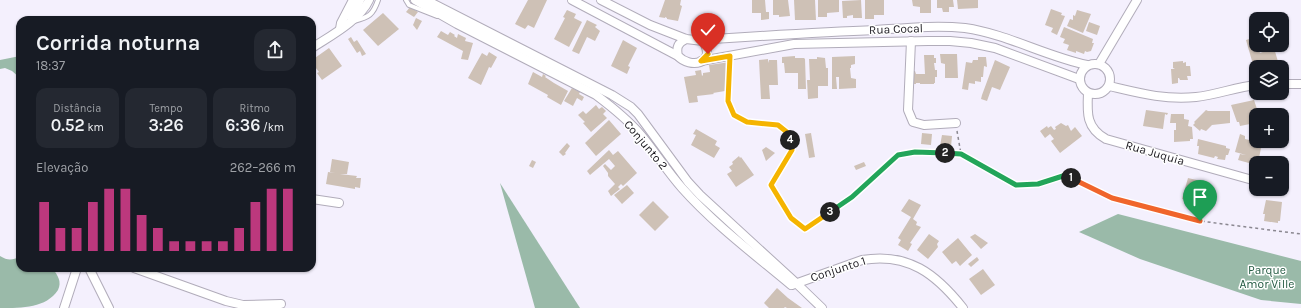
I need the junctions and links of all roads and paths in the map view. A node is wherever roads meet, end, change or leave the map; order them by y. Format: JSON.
{"nodes":[{"id":1,"x":353,"y":0,"type":"edge"},
{"id":2,"x":360,"y":0,"type":"edge"},
{"id":3,"x":369,"y":0,"type":"edge"},
{"id":4,"x":378,"y":0,"type":"edge"},
{"id":5,"x":406,"y":0,"type":"edge"},
{"id":6,"x":415,"y":0,"type":"edge"},
{"id":7,"x":426,"y":0,"type":"edge"},
{"id":8,"x":572,"y":0,"type":"edge"},
{"id":9,"x":601,"y":0,"type":"edge"},
{"id":10,"x":1137,"y":0,"type":"edge"},
{"id":11,"x":445,"y":14,"type":"junction"},
{"id":12,"x":350,"y":22,"type":"junction"},
{"id":13,"x":340,"y":26,"type":"junction"},
{"id":14,"x":686,"y":39,"type":"junction"},
{"id":15,"x":700,"y":40,"type":"junction"},
{"id":16,"x":911,"y":41,"type":"junction"},
{"id":17,"x":316,"y":45,"type":"edge"},
{"id":18,"x":678,"y":56,"type":"junction"},
{"id":19,"x":730,"y":56,"type":"junction"},
{"id":20,"x":701,"y":61,"type":"junction"},
{"id":21,"x":1099,"y":64,"type":"junction"},
{"id":22,"x":1087,"y":65,"type":"junction"},
{"id":23,"x":1079,"y":79,"type":"junction"},
{"id":24,"x":1289,"y":84,"type":"edge"},
{"id":25,"x":1301,"y":84,"type":"edge"},
{"id":26,"x":1249,"y":85,"type":"edge"},
{"id":27,"x":1108,"y":86,"type":"junction"},
{"id":28,"x":597,"y":92,"type":"junction"},
{"id":29,"x":1088,"y":93,"type":"junction"},
{"id":30,"x":956,"y":123,"type":"joint"},
{"id":31,"x":961,"y":154,"type":"junction"},
{"id":32,"x":1249,"y":179,"type":"edge"},
{"id":33,"x":697,"y":198,"type":"junction"},
{"id":34,"x":316,"y":200,"type":"edge"},
{"id":35,"x":339,"y":203,"type":"dead end"},
{"id":36,"x":1301,"y":234,"type":"edge"},
{"id":37,"x":76,"y":272,"type":"edge"},
{"id":38,"x":91,"y":272,"type":"edge"},
{"id":39,"x":145,"y":272,"type":"edge"},
{"id":40,"x":794,"y":284,"type":"junction"},
{"id":41,"x":281,"y":304,"type":"dead end"},
{"id":42,"x":64,"y":308,"type":"edge"},
{"id":43,"x":109,"y":308,"type":"edge"},
{"id":44,"x":822,"y":308,"type":"edge"},
{"id":45,"x":963,"y":308,"type":"edge"}],
"edges":[{"from":1,"to":13,"type":"street"},
{"from":2,"to":13,"type":"street"},
{"from":3,"to":12,"type":"street"},
{"from":4,"to":12,"type":"lane"},
{"from":5,"to":11,"type":"lane"},
{"from":6,"to":11,"type":"street","name":"Conjunto 2"},
{"from":7,"to":11,"type":"street","name":"Conjunto 2"},
{"from":8,"to":18,"type":"street"},
{"from":9,"to":14,"type":"street"},
{"from":10,"to":21,"type":"street"},
{"from":11,"to":28,"type":"street","name":"Conjunto 2"},
{"from":12,"to":13,"type":"street"},
{"from":13,"to":17,"type":"street"},
{"from":14,"to":15,"type":"street"},
{"from":14,"to":18,"type":"street"},
{"from":15,"to":20,"type":"street"},
{"from":15,"to":22,"type":"street","name":"Rua Cocal"},
{"from":16,"to":19,"type":"street","name":"Rua Cocal"},
{"from":16,"to":23,"type":"street","name":"Rua Cocal"},
{"from":16,"to":30,"type":"street"},
{"from":18,"to":20,"type":"street"},
{"from":19,"to":20,"type":"street","name":"Rua Cocal"},
{"from":19,"to":31,"type":"path"},
{"from":21,"to":22,"type":"street"},
{"from":21,"to":27,"type":"street"},
{"from":22,"to":23,"type":"street"},
{"from":23,"to":29,"type":"street"},
{"from":24,"to":25,"type":"street"},
{"from":26,"to":27,"type":"street"},
{"from":27,"to":29,"type":"street"},
{"from":28,"to":33,"type":"street","name":"Conjunto 2"},
{"from":28,"to":33,"type":"street","name":"Conjunto 2"},
{"from":29,"to":32,"type":"street","name":"Rua Juquia"},
{"from":30,"to":31,"type":"path"},
{"from":31,"to":36,"type":"path"},
{"from":33,"to":40,"type":"street","name":"Conjunto 2"},
{"from":34,"to":35,"type":"street"},
{"from":37,"to":42,"type":"street"},
{"from":38,"to":43,"type":"street"},
{"from":39,"to":41,"type":"street"},
{"from":40,"to":44,"type":"street","name":"Conjunto 2"},
{"from":40,"to":45,"type":"street","name":"Conjunto 1"}]}
